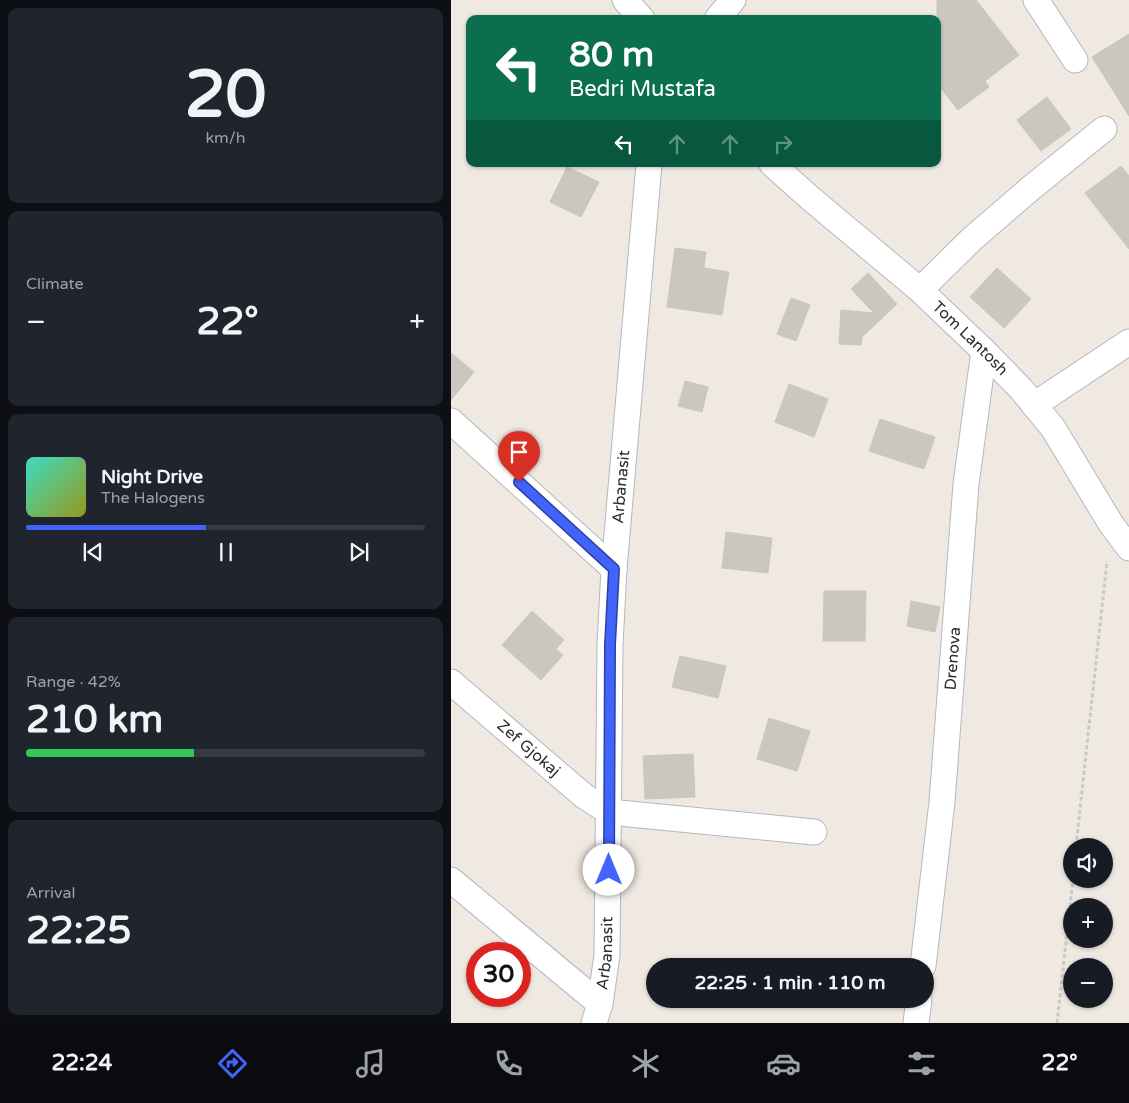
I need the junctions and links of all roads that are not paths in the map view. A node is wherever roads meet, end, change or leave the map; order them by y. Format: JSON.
{"nodes":[{"id":1,"x":625,"y":0,"type":"edge"},
{"id":2,"x":733,"y":0,"type":"edge"},
{"id":3,"x":1036,"y":0,"type":"edge"},
{"id":4,"x":638,"y":15,"type":"edge"},
{"id":5,"x":720,"y":15,"type":"edge"},
{"id":6,"x":1075,"y":60,"type":"dead end"},
{"id":7,"x":1104,"y":129,"type":"dead end"},
{"id":8,"x":649,"y":167,"type":"edge"},
{"id":9,"x":777,"y":167,"type":"edge"},
{"id":10,"x":920,"y":290,"type":"junction"},
{"id":11,"x":1129,"y":342,"type":"edge"},
{"id":12,"x":984,"y":350,"type":"junction"},
{"id":13,"x":1034,"y":404,"type":"junction"},
{"id":14,"x":451,"y":421,"type":"edge"},
{"id":15,"x":1129,"y":548,"type":"edge"},
{"id":16,"x":614,"y":569,"type":"junction"},
{"id":17,"x":451,"y":682,"type":"edge"},
{"id":18,"x":609,"y":812,"type":"junction"},
{"id":19,"x":814,"y":832,"type":"dead end"},
{"id":20,"x":451,"y":880,"type":"edge"},
{"id":21,"x":924,"y":958,"type":"edge"},
{"id":22,"x":918,"y":1008,"type":"edge"},
{"id":23,"x":597,"y":1013,"type":"edge"},
{"id":24,"x":917,"y":1023,"type":"edge"}],
"edges":[{"from":1,"to":4,"type":"street"},
{"from":2,"to":5,"type":"street"},
{"from":3,"to":6,"type":"street"},
{"from":7,"to":10,"type":"street"},
{"from":8,"to":16,"type":"street","name":"Arbanasit"},
{"from":9,"to":10,"type":"street","name":"Tom Lantosh"},
{"from":10,"to":12,"type":"street","name":"Tom Lantosh"},
{"from":11,"to":13,"type":"street"},
{"from":12,"to":13,"type":"street","name":"Tom Lantosh"},
{"from":12,"to":21,"type":"street","name":"Drenova"},
{"from":13,"to":15,"type":"street","name":"Tom Lantosh"},
{"from":14,"to":16,"type":"street"},
{"from":16,"to":18,"type":"street","name":"Arbanasit"},
{"from":17,"to":18,"type":"street","name":"Zef Gjokaj"},
{"from":18,"to":19,"type":"street"},
{"from":18,"to":23,"type":"street","name":"Arbanasit"},
{"from":20,"to":23,"type":"street","name":"Arbanasit"},
{"from":22,"to":24,"type":"street"}]}
